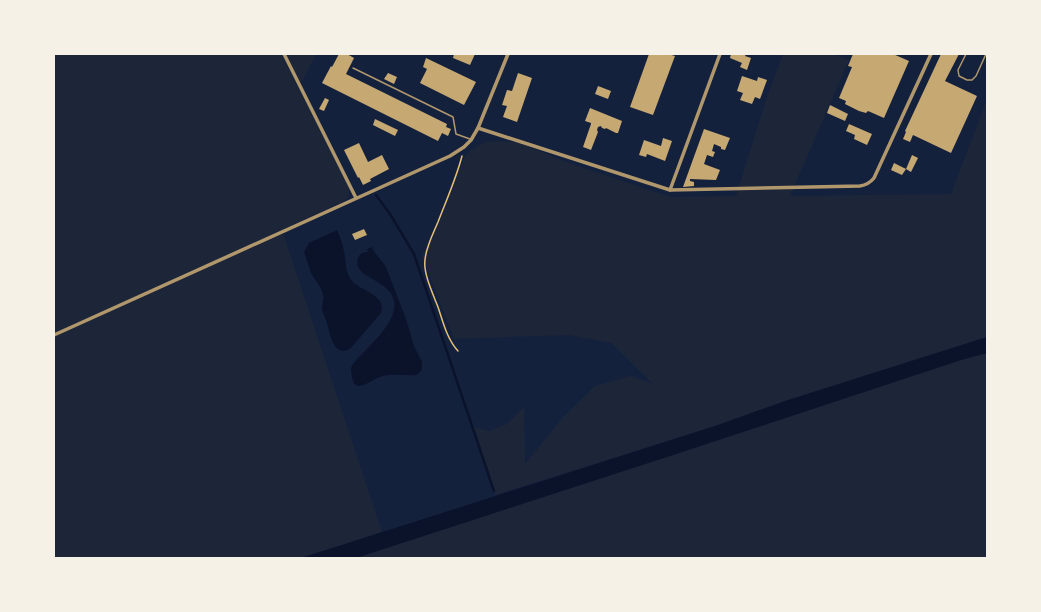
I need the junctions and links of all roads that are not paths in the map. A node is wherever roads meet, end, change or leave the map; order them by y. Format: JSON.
{"nodes":[{"id":1,"x":284,"y":54,"type":"edge"},
{"id":2,"x":508,"y":54,"type":"edge"},
{"id":3,"x":720,"y":54,"type":"edge"},
{"id":4,"x":931,"y":54,"type":"edge"},
{"id":5,"x":966,"y":54,"type":"edge"},
{"id":6,"x":986,"y":54,"type":"edge"},
{"id":7,"x":353,"y":68,"type":"dead end"},
{"id":8,"x":478,"y":128,"type":"junction"},
{"id":9,"x":471,"y":140,"type":"junction"},
{"id":10,"x":670,"y":190,"type":"junction"},
{"id":11,"x":356,"y":198,"type":"junction"},
{"id":12,"x":54,"y":335,"type":"edge"}],
"edges":[{"from":1,"to":11,"type":"street"},
{"from":2,"to":8,"type":"street"},
{"from":3,"to":10,"type":"street"},
{"from":4,"to":10,"type":"street"},
{"from":5,"to":6,"type":"lane"},
{"from":7,"to":9,"type":"lane"},
{"from":8,"to":9,"type":"street"},
{"from":8,"to":10,"type":"street"},
{"from":9,"to":11,"type":"street"},
{"from":11,"to":12,"type":"street"}]}
